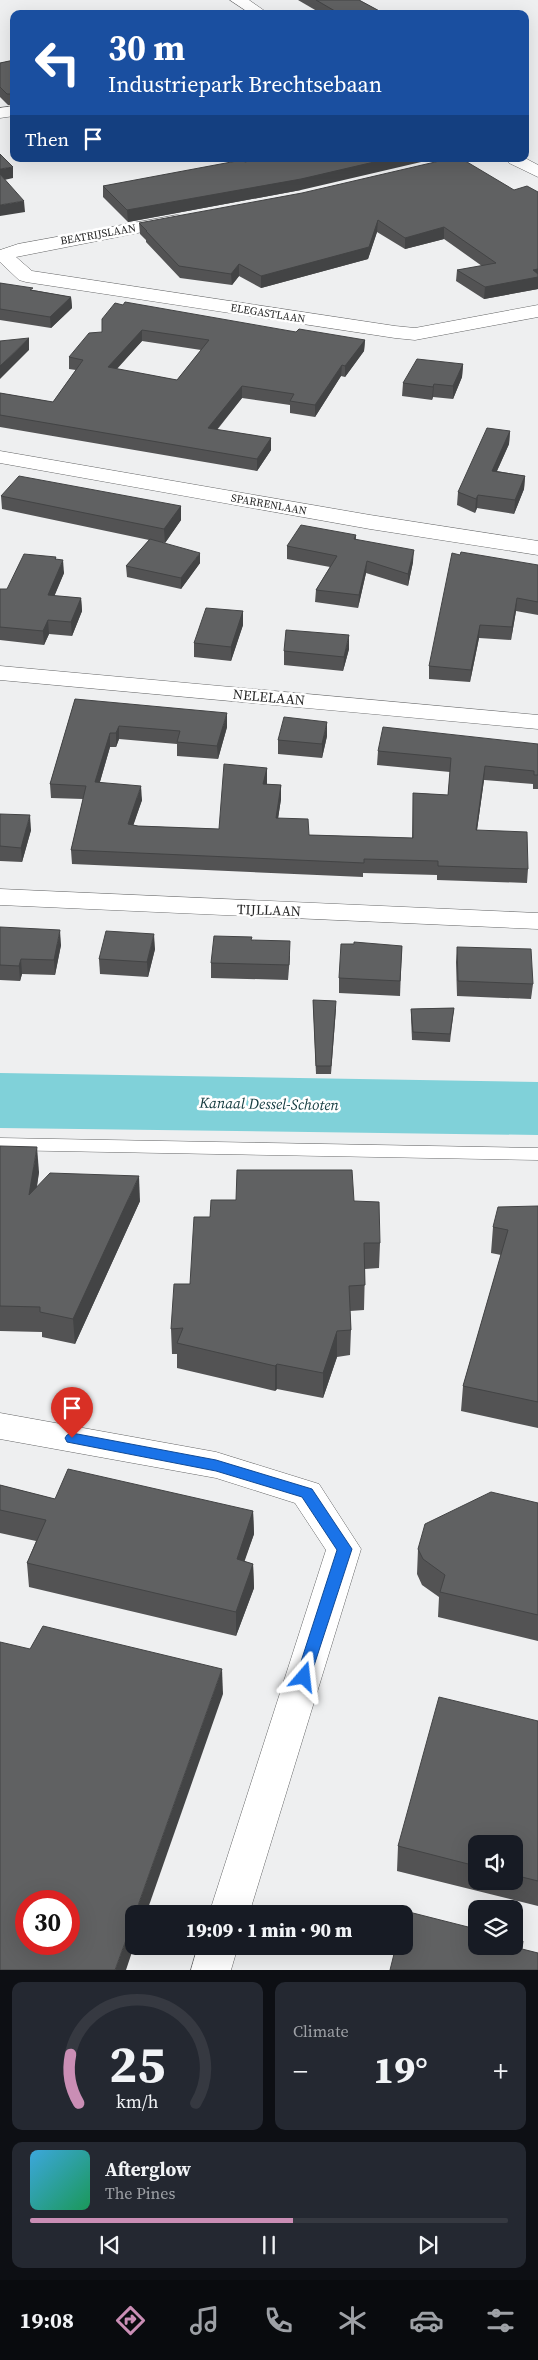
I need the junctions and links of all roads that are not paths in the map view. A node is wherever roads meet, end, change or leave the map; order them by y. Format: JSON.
{"nodes":[{"id":1,"x":238,"y":0,"type":"edge"},
{"id":2,"x":255,"y":10,"type":"edge"},
{"id":3,"x":520,"y":162,"type":"edge"},
{"id":4,"x":538,"y":172,"type":"edge"},
{"id":5,"x":194,"y":216,"type":"edge"},
{"id":6,"x":2,"y":256,"type":"edge"},
{"id":7,"x":538,"y":311,"type":"edge"},
{"id":8,"x":0,"y":457,"type":"edge"},
{"id":9,"x":538,"y":548,"type":"edge"},
{"id":10,"x":0,"y":673,"type":"edge"},
{"id":11,"x":538,"y":722,"type":"edge"},
{"id":12,"x":0,"y":898,"type":"edge"},
{"id":13,"x":538,"y":921,"type":"edge"},
{"id":14,"x":0,"y":1144,"type":"edge"},
{"id":15,"x":538,"y":1154,"type":"edge"},
{"id":16,"x":0,"y":1426,"type":"edge"},
{"id":17,"x":232,"y":1905,"type":"edge"},
{"id":18,"x":215,"y":1955,"type":"edge"},
{"id":19,"x":211,"y":1970,"type":"edge"}],
"edges":[{"from":1,"to":2,"type":"street"},
{"from":3,"to":4,"type":"street"},
{"from":5,"to":6,"type":"street","name":"BEATRIJSLAAN"},
{"from":6,"to":7,"type":"street","name":"ELEGASTLAAN"},
{"from":8,"to":9,"type":"street","name":"SPARRENLAAN"},
{"from":10,"to":11,"type":"street","name":"NELELAAN"},
{"from":12,"to":13,"type":"street","name":"TIJLLAAN"},
{"from":14,"to":15,"type":"lane"},
{"from":16,"to":17,"type":"street"},
{"from":18,"to":19,"type":"street"}]}
